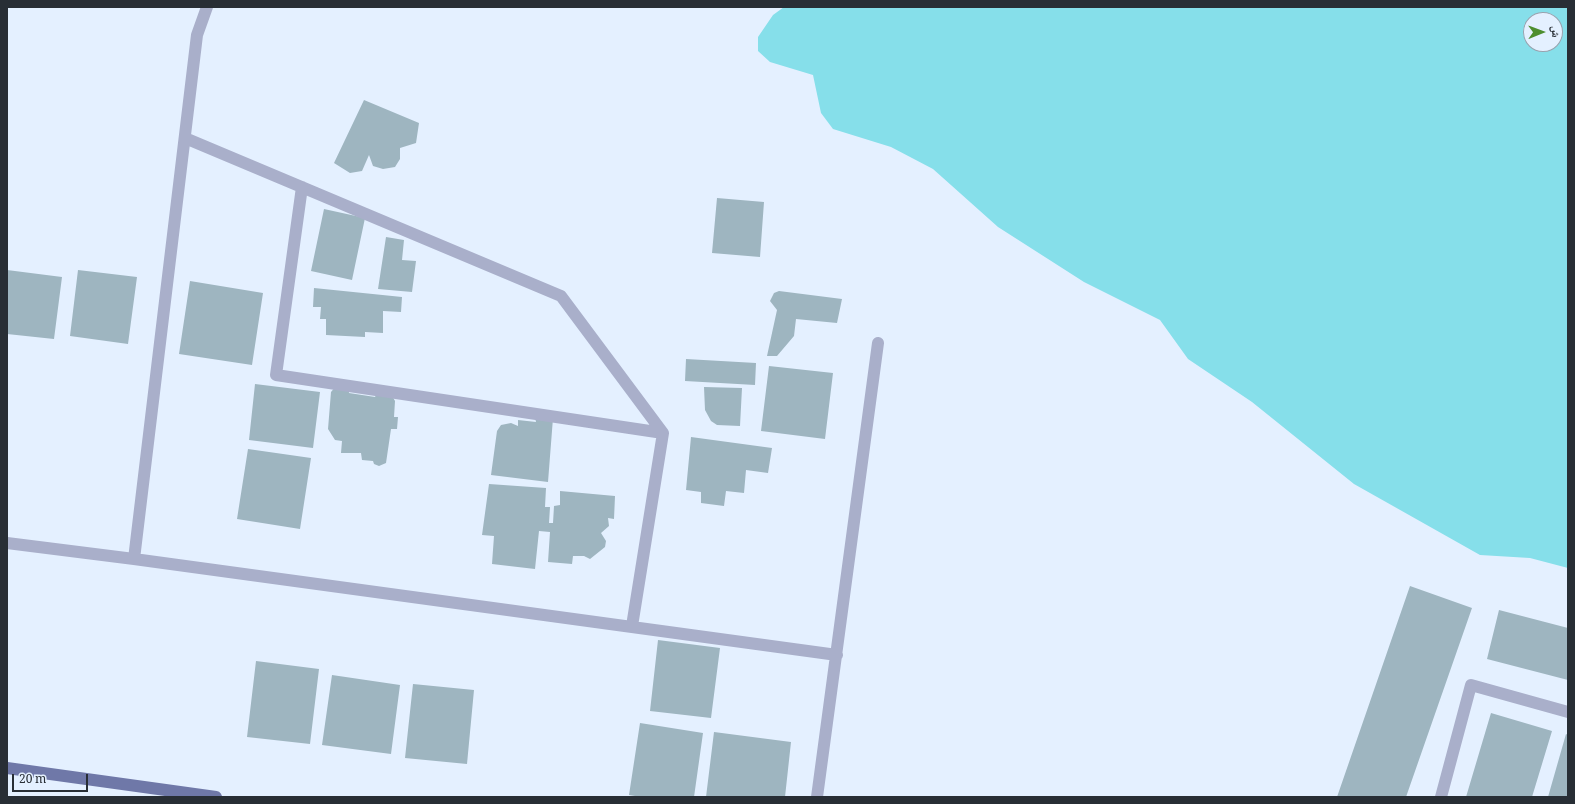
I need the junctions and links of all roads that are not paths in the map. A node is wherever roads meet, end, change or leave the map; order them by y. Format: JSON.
{"nodes":[{"id":1,"x":207,"y":7,"type":"edge"},
{"id":2,"x":185,"y":138,"type":"junction"},
{"id":3,"x":302,"y":187,"type":"junction"},
{"id":4,"x":878,"y":342,"type":"dead end"},
{"id":5,"x":663,"y":433,"type":"junction"},
{"id":6,"x":7,"y":543,"type":"edge"},
{"id":7,"x":134,"y":559,"type":"junction"},
{"id":8,"x":632,"y":626,"type":"junction"},
{"id":9,"x":837,"y":656,"type":"junction"},
{"id":10,"x":1568,"y":712,"type":"edge"},
{"id":11,"x":7,"y":768,"type":"edge"},
{"id":12,"x":216,"y":797,"type":"edge"},
{"id":13,"x":817,"y":797,"type":"edge"},
{"id":14,"x":1440,"y":797,"type":"edge"}],
"edges":[{"from":1,"to":2,"type":"street"},
{"from":2,"to":3,"type":"street"},
{"from":2,"to":7,"type":"street"},
{"from":3,"to":5,"type":"street"},
{"from":3,"to":5,"type":"street"},
{"from":4,"to":9,"type":"street"},
{"from":5,"to":8,"type":"street"},
{"from":6,"to":7,"type":"street"},
{"from":7,"to":8,"type":"street"},
{"from":8,"to":9,"type":"street"},
{"from":9,"to":13,"type":"street"},
{"from":10,"to":14,"type":"street"},
{"from":11,"to":12,"type":"main road"}]}
